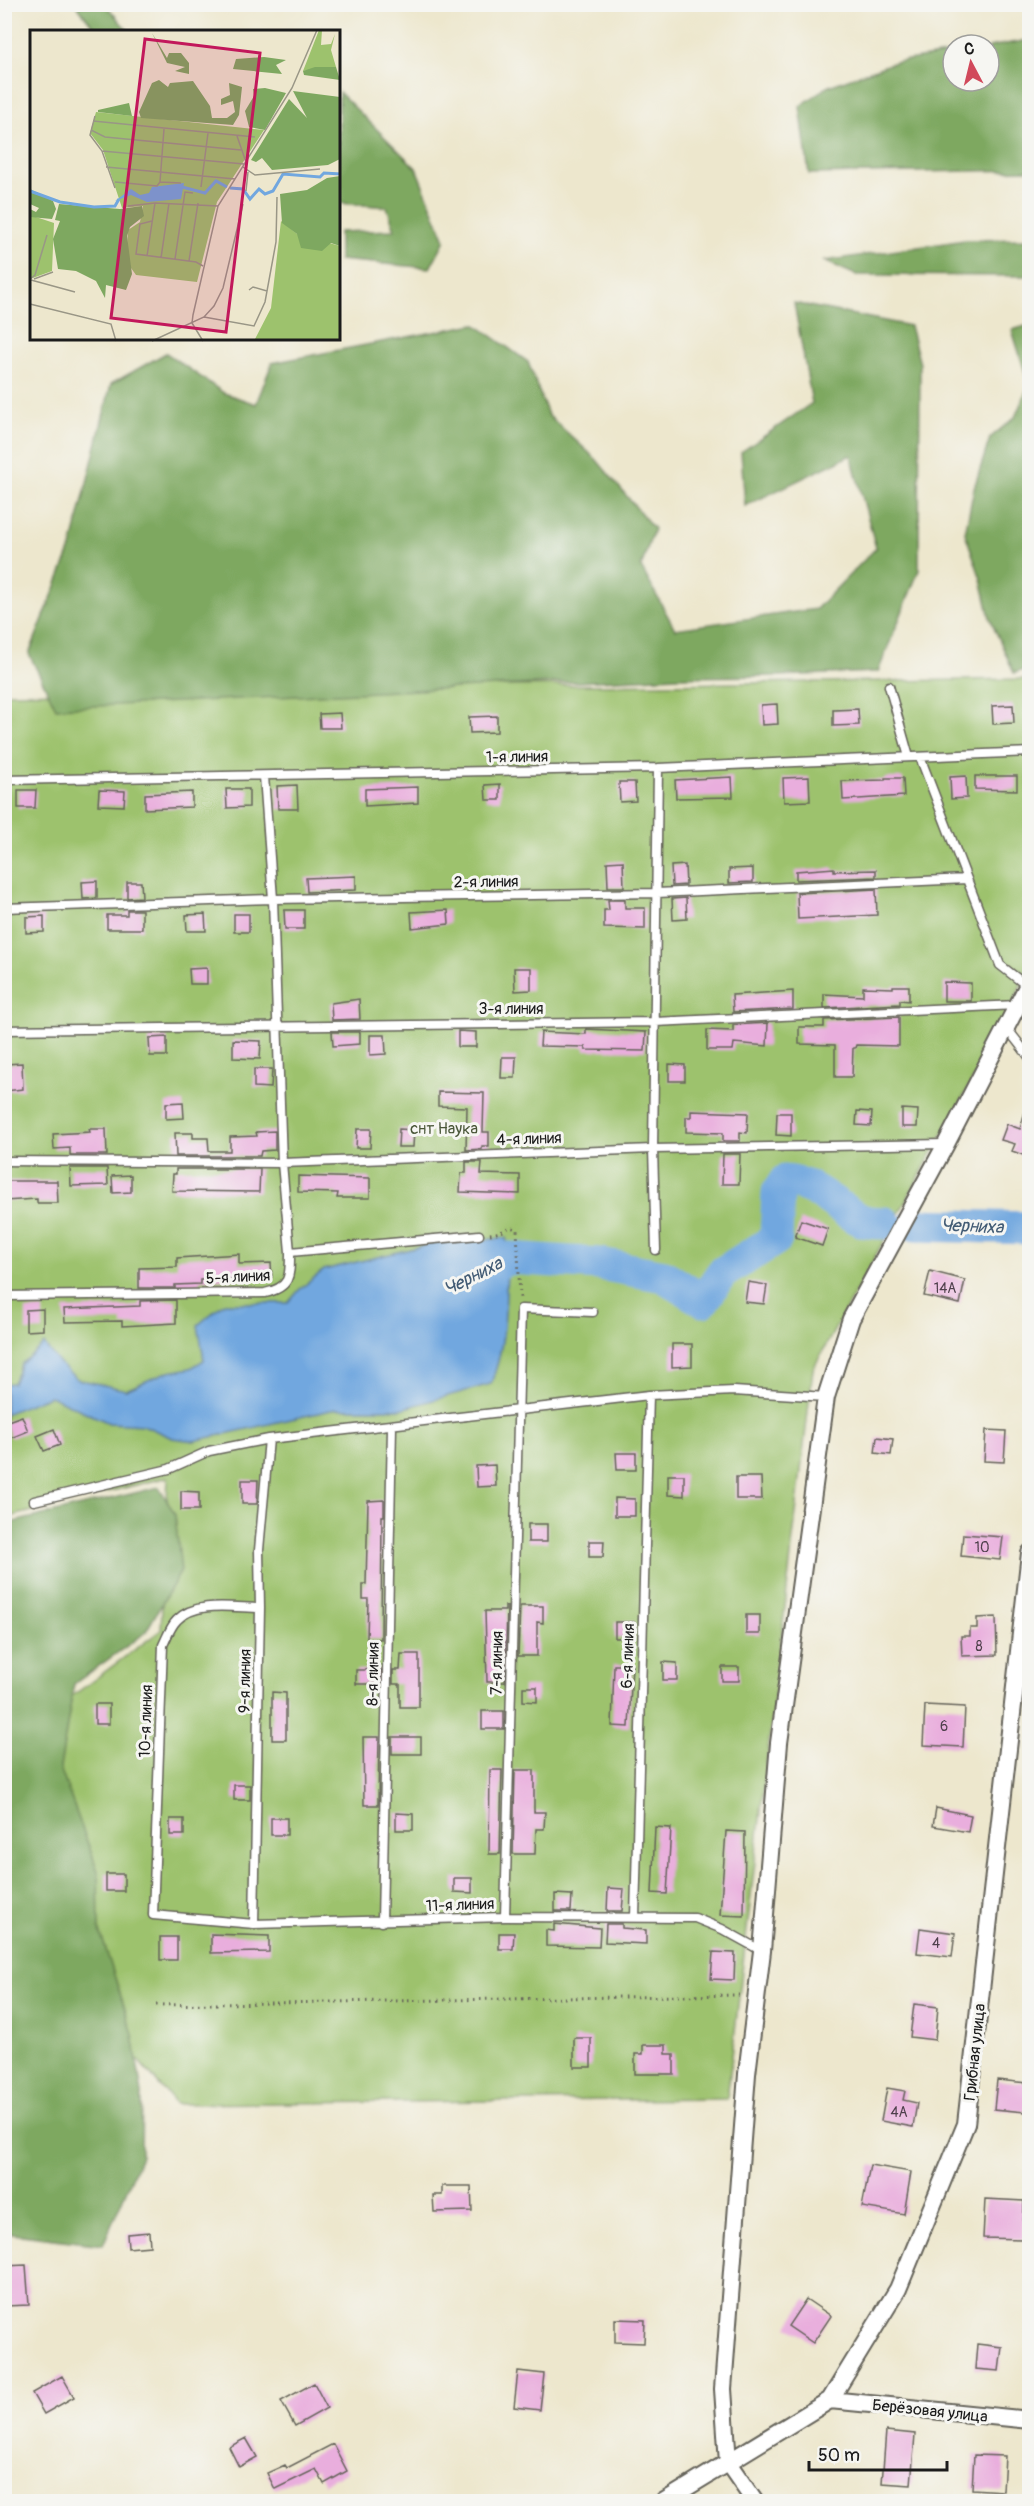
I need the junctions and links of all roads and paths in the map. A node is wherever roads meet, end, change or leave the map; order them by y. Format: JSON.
{"nodes":[{"id":1,"x":889,"y":686,"type":"dead end"},
{"id":2,"x":1029,"y":752,"type":"edge"},
{"id":3,"x":920,"y":757,"type":"junction"},
{"id":4,"x":909,"y":758,"type":"junction"},
{"id":5,"x":658,"y":768,"type":"junction"},
{"id":6,"x":264,"y":776,"type":"junction"},
{"id":7,"x":4,"y":780,"type":"edge"},
{"id":8,"x":967,"y":879,"type":"junction"},
{"id":9,"x":657,"y":893,"type":"junction"},
{"id":10,"x":273,"y":899,"type":"junction"},
{"id":11,"x":4,"y":908,"type":"edge"},
{"id":12,"x":1028,"y":983,"type":"edge"},
{"id":13,"x":1017,"y":1005,"type":"junction"},
{"id":14,"x":655,"y":1022,"type":"junction"},
{"id":15,"x":278,"y":1025,"type":"junction"},
{"id":16,"x":1005,"y":1027,"type":"junction"},
{"id":17,"x":4,"y":1030,"type":"edge"},
{"id":18,"x":1029,"y":1058,"type":"edge"},
{"id":19,"x":946,"y":1144,"type":"junction"},
{"id":20,"x":653,"y":1149,"type":"junction"},
{"id":21,"x":4,"y":1161,"type":"edge"},
{"id":22,"x":282,"y":1163,"type":"junction"},
{"id":23,"x":479,"y":1235,"type":"joint"},
{"id":24,"x":656,"y":1250,"type":"dead end"},
{"id":25,"x":290,"y":1252,"type":"junction"},
{"id":26,"x":4,"y":1296,"type":"edge"},
{"id":27,"x":521,"y":1309,"type":"junction"},
{"id":28,"x":594,"y":1312,"type":"dead end"},
{"id":29,"x":649,"y":1395,"type":"junction"},
{"id":30,"x":826,"y":1397,"type":"junction"},
{"id":31,"x":519,"y":1410,"type":"junction"},
{"id":32,"x":392,"y":1426,"type":"junction"},
{"id":33,"x":269,"y":1439,"type":"junction"},
{"id":34,"x":34,"y":1501,"type":"dead end"},
{"id":35,"x":1029,"y":1553,"type":"edge"},
{"id":36,"x":260,"y":1608,"type":"junction"},
{"id":37,"x":153,"y":1915,"type":"joint"},
{"id":38,"x":505,"y":1917,"type":"junction"},
{"id":39,"x":635,"y":1917,"type":"junction"},
{"id":40,"x":382,"y":1922,"type":"junction"},
{"id":41,"x":254,"y":1924,"type":"junction"},
{"id":42,"x":762,"y":1951,"type":"junction"},
{"id":43,"x":756,"y":1994,"type":"junction"},
{"id":44,"x":156,"y":2005,"type":"dead end"},
{"id":45,"x":830,"y":2400,"type":"junction"},
{"id":46,"x":1029,"y":2420,"type":"edge"},
{"id":47,"x":728,"y":2463,"type":"junction"},
{"id":48,"x":663,"y":2502,"type":"edge"},
{"id":49,"x":755,"y":2502,"type":"edge"}],
"edges":[{"from":1,"to":4,"type":"lane"},
{"from":2,"to":3,"type":"lane","name":"1-я линия"},
{"from":3,"to":4,"type":"lane","name":"1-я линия"},
{"from":3,"to":8,"type":"lane"},
{"from":4,"to":5,"type":"lane","name":"1-я линия"},
{"from":5,"to":6,"type":"lane","name":"1-я линия"},
{"from":5,"to":9,"type":"lane"},
{"from":6,"to":7,"type":"lane","name":"1-я линия"},
{"from":6,"to":10,"type":"lane"},
{"from":8,"to":9,"type":"lane","name":"2-я линия"},
{"from":8,"to":12,"type":"lane"},
{"from":9,"to":10,"type":"lane","name":"2-я линия"},
{"from":9,"to":14,"type":"lane"},
{"from":10,"to":11,"type":"lane","name":"2-я линия"},
{"from":10,"to":15,"type":"lane"},
{"from":12,"to":13,"type":"street"},
{"from":13,"to":14,"type":"lane","name":"3-я линия"},
{"from":13,"to":16,"type":"street"},
{"from":14,"to":15,"type":"lane","name":"3-я линия"},
{"from":14,"to":20,"type":"lane"},
{"from":15,"to":17,"type":"lane","name":"3-я линия"},
{"from":15,"to":22,"type":"lane"},
{"from":16,"to":18,"type":"lane"},
{"from":16,"to":19,"type":"street"},
{"from":19,"to":20,"type":"lane","name":"4-я линия"},
{"from":19,"to":30,"type":"street"},
{"from":20,"to":22,"type":"lane","name":"4-я линия"},
{"from":20,"to":24,"type":"lane"},
{"from":21,"to":22,"type":"lane","name":"4-я линия"},
{"from":22,"to":25,"type":"lane"},
{"from":23,"to":25,"type":"lane","name":"5-я линия"},
{"from":23,"to":27,"type":"path"},
{"from":25,"to":26,"type":"lane","name":"5-я линия"},
{"from":27,"to":28,"type":"lane"},
{"from":27,"to":31,"type":"lane","name":"7-я линия"},
{"from":29,"to":30,"type":"lane"},
{"from":29,"to":31,"type":"lane"},
{"from":29,"to":39,"type":"lane","name":"6-я линия"},
{"from":30,"to":42,"type":"street"},
{"from":31,"to":32,"type":"lane"},
{"from":31,"to":38,"type":"lane","name":"7-я линия"},
{"from":32,"to":33,"type":"lane"},
{"from":32,"to":40,"type":"lane","name":"8-я линия"},
{"from":33,"to":34,"type":"lane"},
{"from":33,"to":36,"type":"lane","name":"9-я линия"},
{"from":35,"to":45,"type":"street","name":"Грибная улица"},
{"from":36,"to":37,"type":"lane","name":"10-я линия"},
{"from":36,"to":41,"type":"lane","name":"9-я линия"},
{"from":37,"to":41,"type":"lane","name":"11-я линия"},
{"from":38,"to":39,"type":"lane","name":"11-я линия"},
{"from":38,"to":40,"type":"lane","name":"11-я линия"},
{"from":39,"to":42,"type":"lane","name":"11-я линия"},
{"from":40,"to":41,"type":"lane","name":"11-я линия"},
{"from":42,"to":43,"type":"street"},
{"from":43,"to":44,"type":"path"},
{"from":43,"to":47,"type":"street"},
{"from":45,"to":46,"type":"street","name":"Берёзовая улица"},
{"from":45,"to":47,"type":"street","name":"Грибная улица"},
{"from":47,"to":48,"type":"street","name":"Грибная улица"},
{"from":47,"to":49,"type":"street"}]}
